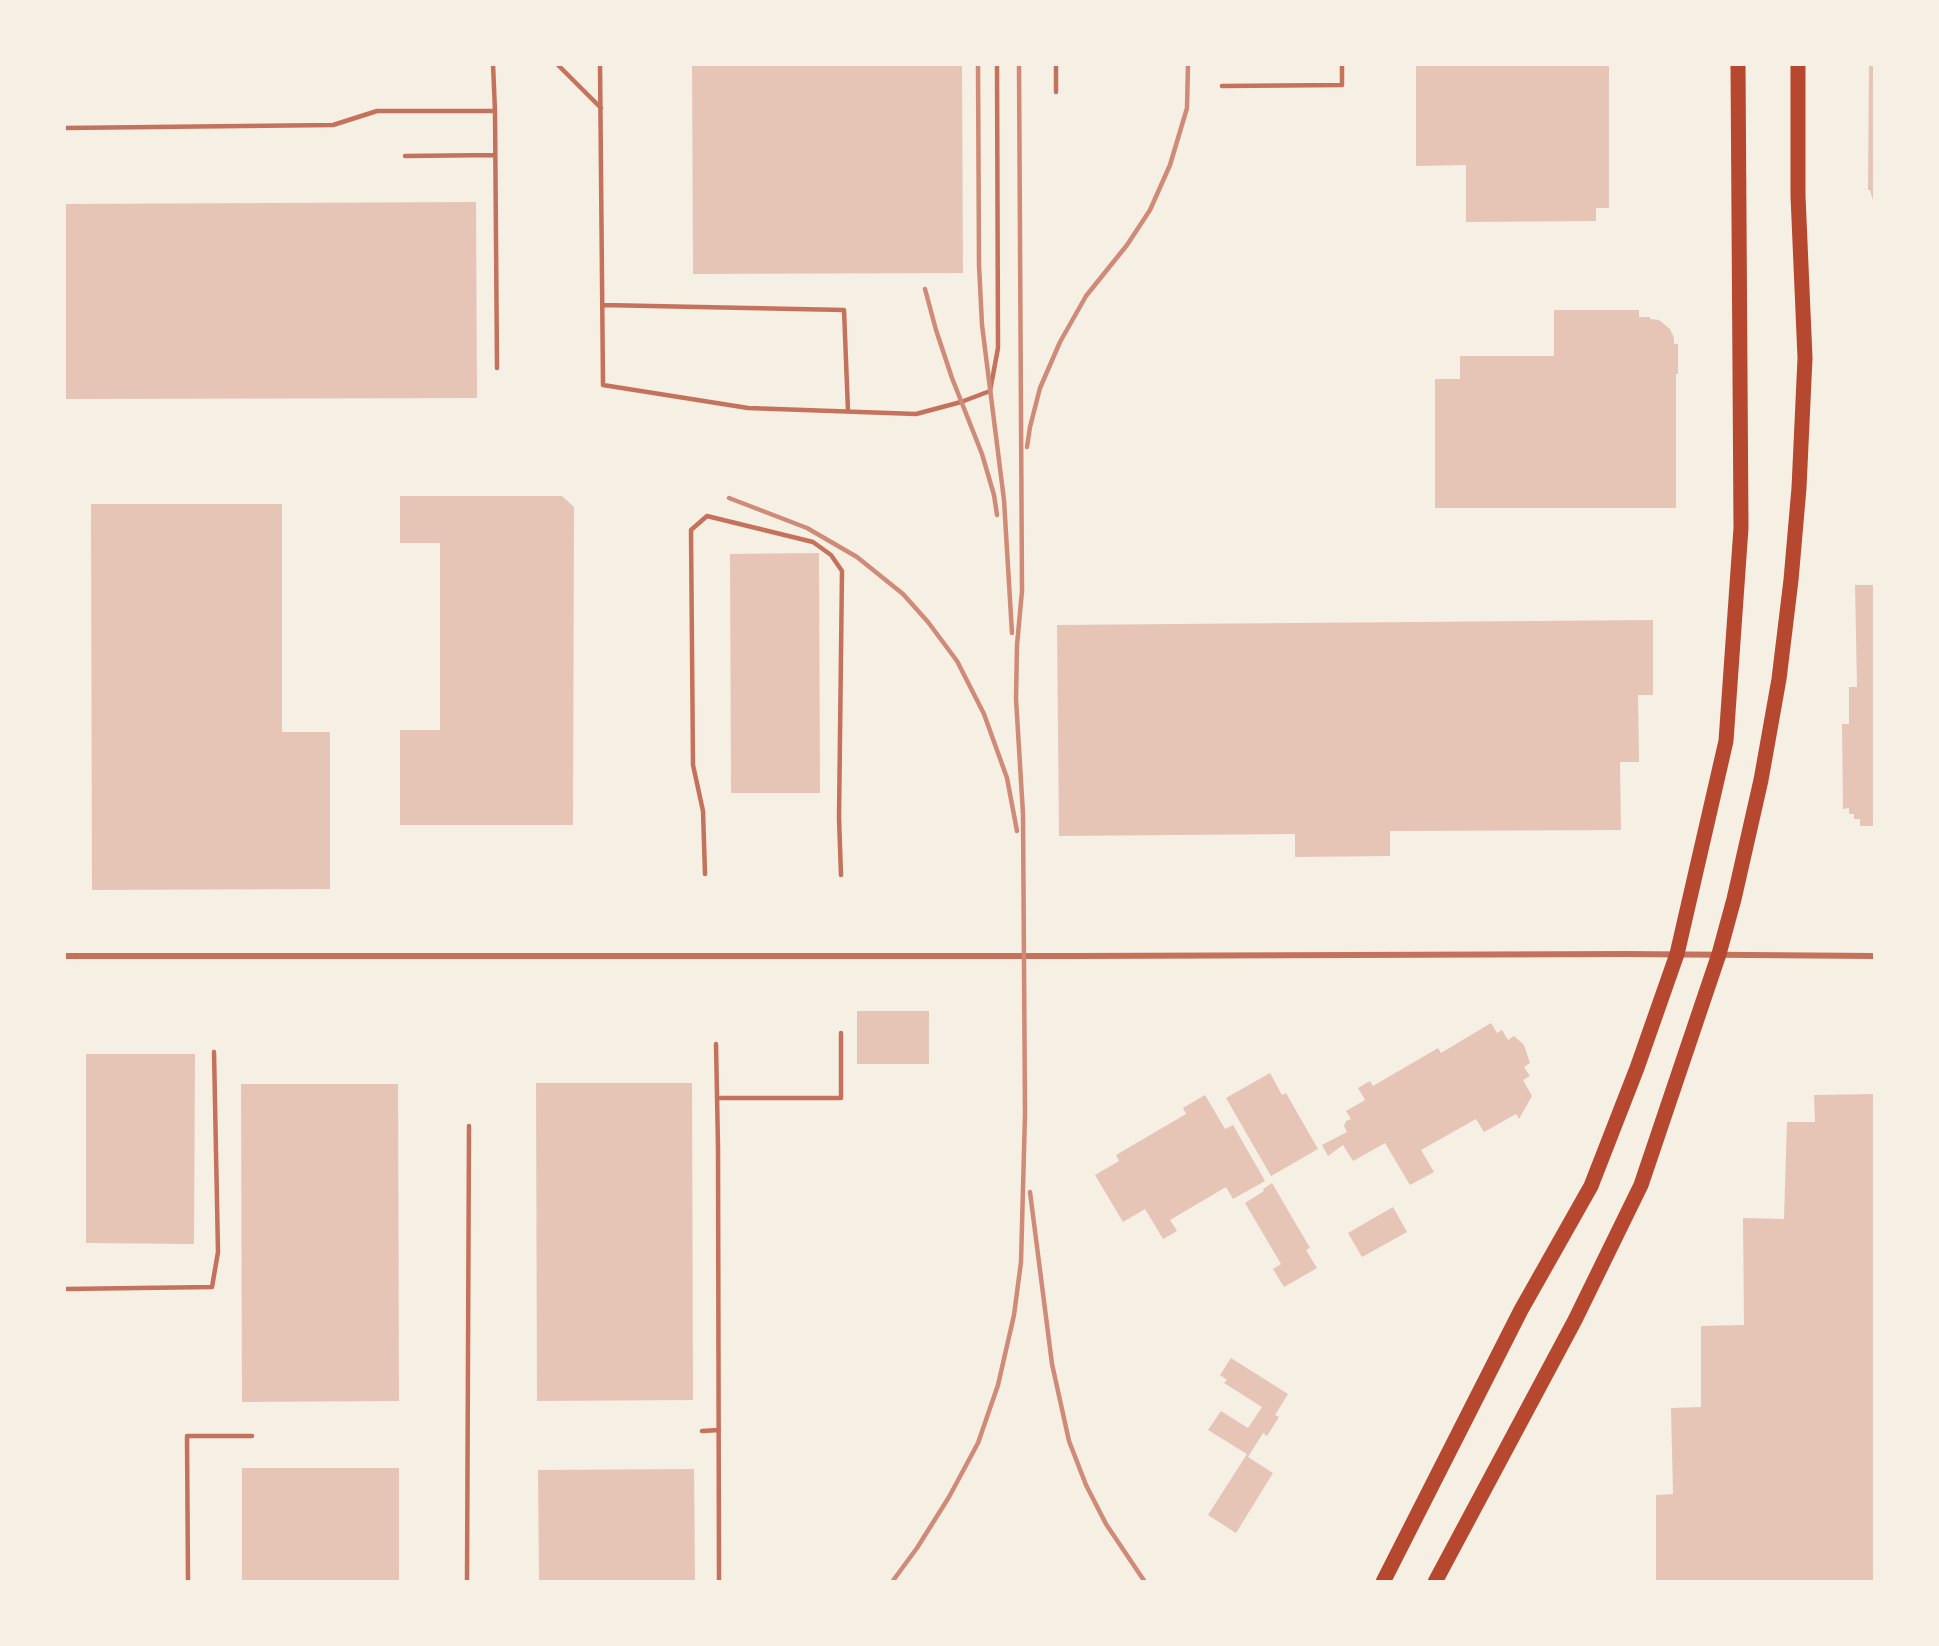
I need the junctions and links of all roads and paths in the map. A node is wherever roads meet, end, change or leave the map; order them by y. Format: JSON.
{"nodes":[{"id":1,"x":493,"y":64,"type":"edge"},
{"id":2,"x":557,"y":64,"type":"edge"},
{"id":3,"x":600,"y":64,"type":"edge"},
{"id":4,"x":997,"y":64,"type":"edge"},
{"id":5,"x":1056,"y":64,"type":"edge"},
{"id":6,"x":1342,"y":64,"type":"edge"},
{"id":7,"x":1738,"y":64,"type":"edge"},
{"id":8,"x":1798,"y":64,"type":"edge"},
{"id":9,"x":1222,"y":86,"type":"dead end"},
{"id":10,"x":1056,"y":92,"type":"dead end"},
{"id":11,"x":601,"y":108,"type":"junction"},
{"id":12,"x":495,"y":111,"type":"junction"},
{"id":13,"x":64,"y":128,"type":"edge"},
{"id":14,"x":495,"y":155,"type":"junction"},
{"id":15,"x":405,"y":156,"type":"dead end"},
{"id":16,"x":603,"y":305,"type":"junction"},
{"id":17,"x":496,"y":368,"type":"dead end"},
{"id":18,"x":848,"y":411,"type":"junction"},
{"id":19,"x":705,"y":874,"type":"dead end"},
{"id":20,"x":841,"y":875,"type":"dead end"},
{"id":21,"x":1677,"y":954,"type":"junction"},
{"id":22,"x":1719,"y":954,"type":"junction"},
{"id":23,"x":64,"y":956,"type":"edge"},
{"id":24,"x":1875,"y":956,"type":"edge"},
{"id":25,"x":841,"y":1033,"type":"dead end"},
{"id":26,"x":716,"y":1044,"type":"dead end"},
{"id":27,"x":214,"y":1052,"type":"dead end"},
{"id":28,"x":717,"y":1098,"type":"junction"},
{"id":29,"x":469,"y":1126,"type":"dead end"},
{"id":30,"x":64,"y":1290,"type":"edge"},
{"id":31,"x":719,"y":1430,"type":"junction"},
{"id":32,"x":702,"y":1431,"type":"dead end"},
{"id":33,"x":252,"y":1436,"type":"dead end"},
{"id":34,"x":188,"y":1581,"type":"edge"},
{"id":35,"x":467,"y":1581,"type":"edge"},
{"id":36,"x":719,"y":1581,"type":"edge"},
{"id":37,"x":1383,"y":1581,"type":"edge"},
{"id":38,"x":1435,"y":1581,"type":"edge"}],
"edges":[{"from":1,"to":12,"type":"lane"},
{"from":2,"to":11,"type":"lane"},
{"from":3,"to":11,"type":"lane"},
{"from":4,"to":18,"type":"lane"},
{"from":5,"to":10,"type":"lane"},
{"from":6,"to":9,"type":"lane"},
{"from":7,"to":21,"type":"main road"},
{"from":8,"to":22,"type":"main road"},
{"from":11,"to":16,"type":"lane"},
{"from":12,"to":13,"type":"lane"},
{"from":12,"to":14,"type":"lane"},
{"from":14,"to":15,"type":"lane"},
{"from":14,"to":17,"type":"lane"},
{"from":16,"to":18,"type":"lane"},
{"from":16,"to":18,"type":"lane"},
{"from":19,"to":20,"type":"lane"},
{"from":21,"to":22,"type":"street"},
{"from":21,"to":23,"type":"street"},
{"from":21,"to":37,"type":"main road"},
{"from":22,"to":24,"type":"street"},
{"from":22,"to":38,"type":"main road"},
{"from":25,"to":28,"type":"lane"},
{"from":26,"to":28,"type":"lane"},
{"from":27,"to":30,"type":"lane"},
{"from":28,"to":31,"type":"lane"},
{"from":29,"to":35,"type":"lane"},
{"from":31,"to":32,"type":"lane"},
{"from":31,"to":36,"type":"lane"},
{"from":33,"to":34,"type":"lane"}]}
